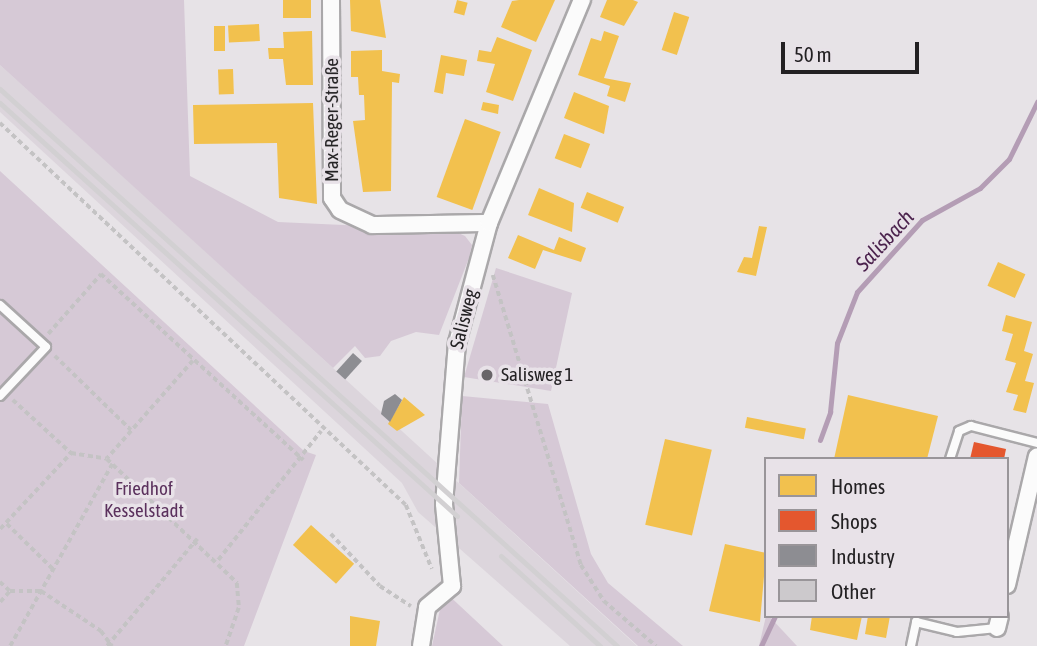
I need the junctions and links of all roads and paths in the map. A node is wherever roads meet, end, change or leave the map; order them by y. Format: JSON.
{"nodes":[{"id":1,"x":331,"y":0,"type":"edge"},
{"id":2,"x":582,"y":0,"type":"edge"},
{"id":3,"x":0,"y":123,"type":"edge"},
{"id":4,"x":489,"y":223,"type":"junction"},
{"id":5,"x":482,"y":250,"type":"junction"},
{"id":6,"x":0,"y":305,"type":"edge"},
{"id":7,"x":43,"y":345,"type":"junction"},
{"id":8,"x":193,"y":361,"type":"junction"},
{"id":9,"x":2,"y":394,"type":"edge"},
{"id":10,"x":131,"y":430,"type":"junction"},
{"id":11,"x":321,"y":431,"type":"junction"},
{"id":12,"x":1037,"y":443,"type":"edge"},
{"id":13,"x":71,"y":453,"type":"junction"},
{"id":14,"x":1037,"y":456,"type":"edge"},
{"id":15,"x":951,"y":457,"type":"edge"},
{"id":16,"x":107,"y":460,"type":"junction"},
{"id":17,"x":303,"y":460,"type":"junction"},
{"id":18,"x":112,"y":464,"type":"junction"},
{"id":19,"x":7,"y":524,"type":"junction"},
{"id":20,"x":0,"y":529,"type":"edge"},
{"id":21,"x":331,"y":534,"type":"dead end"},
{"id":22,"x":197,"y":539,"type":"junction"},
{"id":23,"x":219,"y":560,"type":"junction"},
{"id":24,"x":53,"y":569,"type":"junction"},
{"id":25,"x":1009,"y":576,"type":"edge"},
{"id":26,"x":0,"y":582,"type":"edge"},
{"id":27,"x":452,"y":586,"type":"junction"},
{"id":28,"x":10,"y":591,"type":"junction"},
{"id":29,"x":41,"y":591,"type":"junction"},
{"id":30,"x":0,"y":602,"type":"edge"},
{"id":31,"x":427,"y":607,"type":"junction"},
{"id":32,"x":917,"y":619,"type":"edge"},
{"id":33,"x":999,"y":622,"type":"edge"},
{"id":34,"x":109,"y":645,"type":"edge"},
{"id":35,"x":10,"y":646,"type":"edge"},
{"id":36,"x":226,"y":646,"type":"edge"},
{"id":37,"x":421,"y":646,"type":"edge"},
{"id":38,"x":656,"y":646,"type":"edge"},
{"id":39,"x":911,"y":646,"type":"edge"}],
"edges":[{"from":1,"to":4,"type":"street","name":"Max-Reger-Straße"},
{"from":2,"to":4,"type":"street","name":"Salisweg"},
{"from":3,"to":11,"type":"path"},
{"from":4,"to":5,"type":"street","name":"Salisweg"},
{"from":5,"to":27,"type":"street","name":"Salisweg"},
{"from":5,"to":38,"type":"path"},
{"from":6,"to":7,"type":"lane"},
{"from":7,"to":8,"type":"path"},
{"from":7,"to":9,"type":"lane"},
{"from":7,"to":10,"type":"path"},
{"from":8,"to":10,"type":"path"},
{"from":8,"to":17,"type":"path"},
{"from":9,"to":13,"type":"path"},
{"from":10,"to":16,"type":"path"},
{"from":11,"to":17,"type":"path"},
{"from":11,"to":27,"type":"path"},
{"from":12,"to":15,"type":"lane"},
{"from":13,"to":16,"type":"path"},
{"from":13,"to":19,"type":"path"},
{"from":14,"to":25,"type":"street"},
{"from":16,"to":18,"type":"path"},
{"from":17,"to":23,"type":"path"},
{"from":18,"to":22,"type":"path"},
{"from":18,"to":24,"type":"path"},
{"from":19,"to":20,"type":"path"},
{"from":19,"to":24,"type":"path"},
{"from":21,"to":31,"type":"path"},
{"from":22,"to":23,"type":"path"},
{"from":22,"to":34,"type":"path"},
{"from":23,"to":36,"type":"path"},
{"from":24,"to":29,"type":"path"},
{"from":26,"to":28,"type":"path"},
{"from":27,"to":31,"type":"street"},
{"from":28,"to":29,"type":"path"},
{"from":28,"to":30,"type":"path"},
{"from":29,"to":34,"type":"path"},
{"from":29,"to":35,"type":"path"},
{"from":31,"to":37,"type":"street"},
{"from":32,"to":33,"type":"lane"},
{"from":32,"to":39,"type":"lane"}]}
